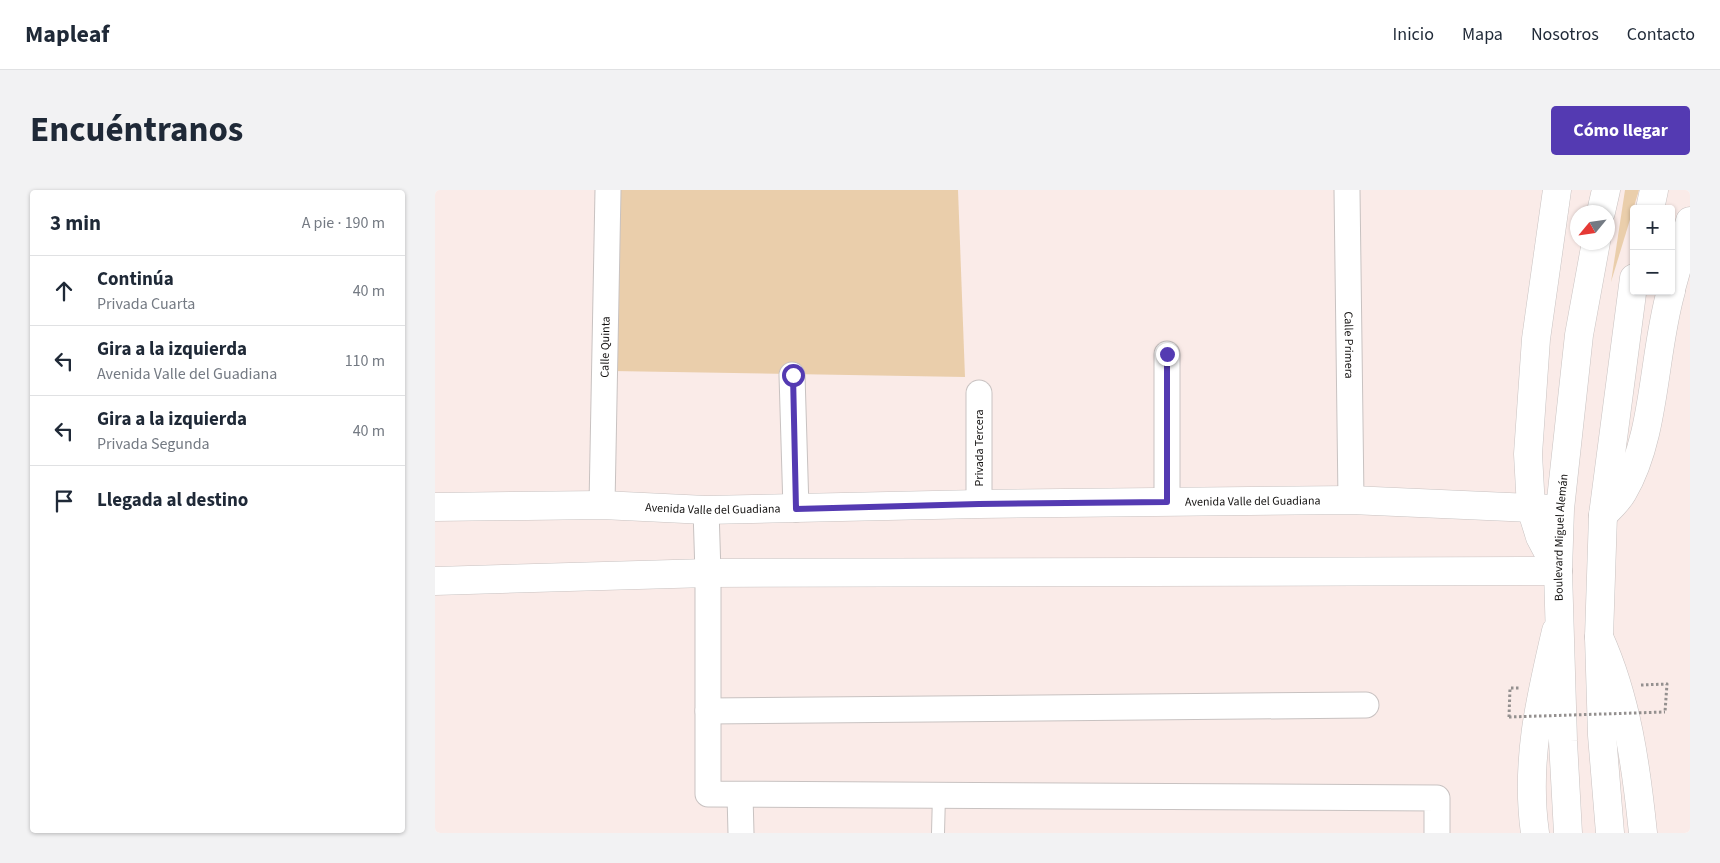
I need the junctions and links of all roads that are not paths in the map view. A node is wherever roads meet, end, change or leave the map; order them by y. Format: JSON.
{"nodes":[{"id":1,"x":608,"y":190,"type":"edge"},
{"id":2,"x":1347,"y":190,"type":"edge"},
{"id":3,"x":1557,"y":190,"type":"edge"},
{"id":4,"x":1605,"y":190,"type":"edge"},
{"id":5,"x":1654,"y":190,"type":"edge"},
{"id":6,"x":1602,"y":205,"type":"edge"},
{"id":7,"x":1651,"y":205,"type":"edge"},
{"id":8,"x":1690,"y":221,"type":"edge"},
{"id":9,"x":1595,"y":250,"type":"edge"},
{"id":10,"x":1675,"y":275,"type":"edge"},
{"id":11,"x":1632,"y":295,"type":"edge"},
{"id":12,"x":1670,"y":295,"type":"edge"},
{"id":13,"x":1167,"y":354,"type":"dead end"},
{"id":14,"x":793,"y":375,"type":"dead end"},
{"id":15,"x":979,"y":393,"type":"dead end"},
{"id":16,"x":1351,"y":500,"type":"junction"},
{"id":17,"x":1167,"y":502,"type":"junction"},
{"id":18,"x":979,"y":504,"type":"junction"},
{"id":19,"x":602,"y":505,"type":"junction"},
{"id":20,"x":435,"y":507,"type":"edge"},
{"id":21,"x":1531,"y":508,"type":"junction"},
{"id":22,"x":796,"y":509,"type":"junction"},
{"id":23,"x":1560,"y":509,"type":"junction"},
{"id":24,"x":706,"y":510,"type":"junction"},
{"id":25,"x":1603,"y":515,"type":"junction"},
{"id":26,"x":1558,"y":571,"type":"junction"},
{"id":27,"x":708,"y":572,"type":"junction"},
{"id":28,"x":435,"y":581,"type":"edge"},
{"id":29,"x":1559,"y":618,"type":"junction"},
{"id":30,"x":1599,"y":637,"type":"junction"},
{"id":31,"x":1366,"y":704,"type":"dead end"},
{"id":32,"x":708,"y":711,"type":"junction"},
{"id":33,"x":740,"y":795,"type":"junction"},
{"id":34,"x":939,"y":795,"type":"junction"},
{"id":35,"x":741,"y":833,"type":"edge"},
{"id":36,"x":938,"y":833,"type":"edge"},
{"id":37,"x":1437,"y":833,"type":"edge"},
{"id":38,"x":1535,"y":833,"type":"edge"},
{"id":39,"x":1569,"y":833,"type":"edge"},
{"id":40,"x":1610,"y":833,"type":"edge"},
{"id":41,"x":1643,"y":833,"type":"edge"}],
"edges":[{"from":1,"to":19,"type":"street","name":"Calle Quinta"},
{"from":2,"to":16,"type":"street","name":"Calle Primera"},
{"from":3,"to":21,"type":"main road"},
{"from":4,"to":6,"type":"main road"},
{"from":5,"to":7,"type":"main road"},
{"from":8,"to":10,"type":"main road"},
{"from":9,"to":23,"type":"main road","name":"Boulevard Miguel Alemán"},
{"from":11,"to":25,"type":"main road"},
{"from":12,"to":25,"type":"main road"},
{"from":13,"to":17,"type":"street"},
{"from":14,"to":22,"type":"street"},
{"from":15,"to":18,"type":"street","name":"Privada Tercera"},
{"from":16,"to":17,"type":"main road","name":"Avenida Valle del Guadiana"},
{"from":16,"to":21,"type":"main road","name":"Avenida Valle del Guadiana"},
{"from":17,"to":18,"type":"main road","name":"Avenida Valle del Guadiana"},
{"from":18,"to":22,"type":"main road","name":"Avenida Valle del Guadiana"},
{"from":19,"to":20,"type":"main road","name":"Avenida Valle del Guadiana"},
{"from":19,"to":24,"type":"main road","name":"Avenida Valle del Guadiana"},
{"from":21,"to":23,"type":"main road","name":"Avenida Valle del Guadiana"},
{"from":21,"to":26,"type":"main road"},
{"from":22,"to":24,"type":"main road","name":"Avenida Valle del Guadiana"},
{"from":23,"to":26,"type":"main road","name":"Boulevard Miguel Alemán"},
{"from":24,"to":27,"type":"street"},
{"from":25,"to":30,"type":"main road"},
{"from":26,"to":27,"type":"main road"},
{"from":26,"to":29,"type":"main road","name":"Boulevard Miguel Alemán"},
{"from":27,"to":28,"type":"main road"},
{"from":27,"to":32,"type":"street"},
{"from":29,"to":38,"type":"main road"},
{"from":29,"to":39,"type":"main road","name":"Boulevard Miguel Alemán"},
{"from":30,"to":40,"type":"main road"},
{"from":30,"to":41,"type":"main road"},
{"from":31,"to":32,"type":"street"},
{"from":32,"to":33,"type":"street"},
{"from":33,"to":34,"type":"street"},
{"from":33,"to":35,"type":"street"},
{"from":34,"to":36,"type":"lane"},
{"from":34,"to":37,"type":"street"}]}
